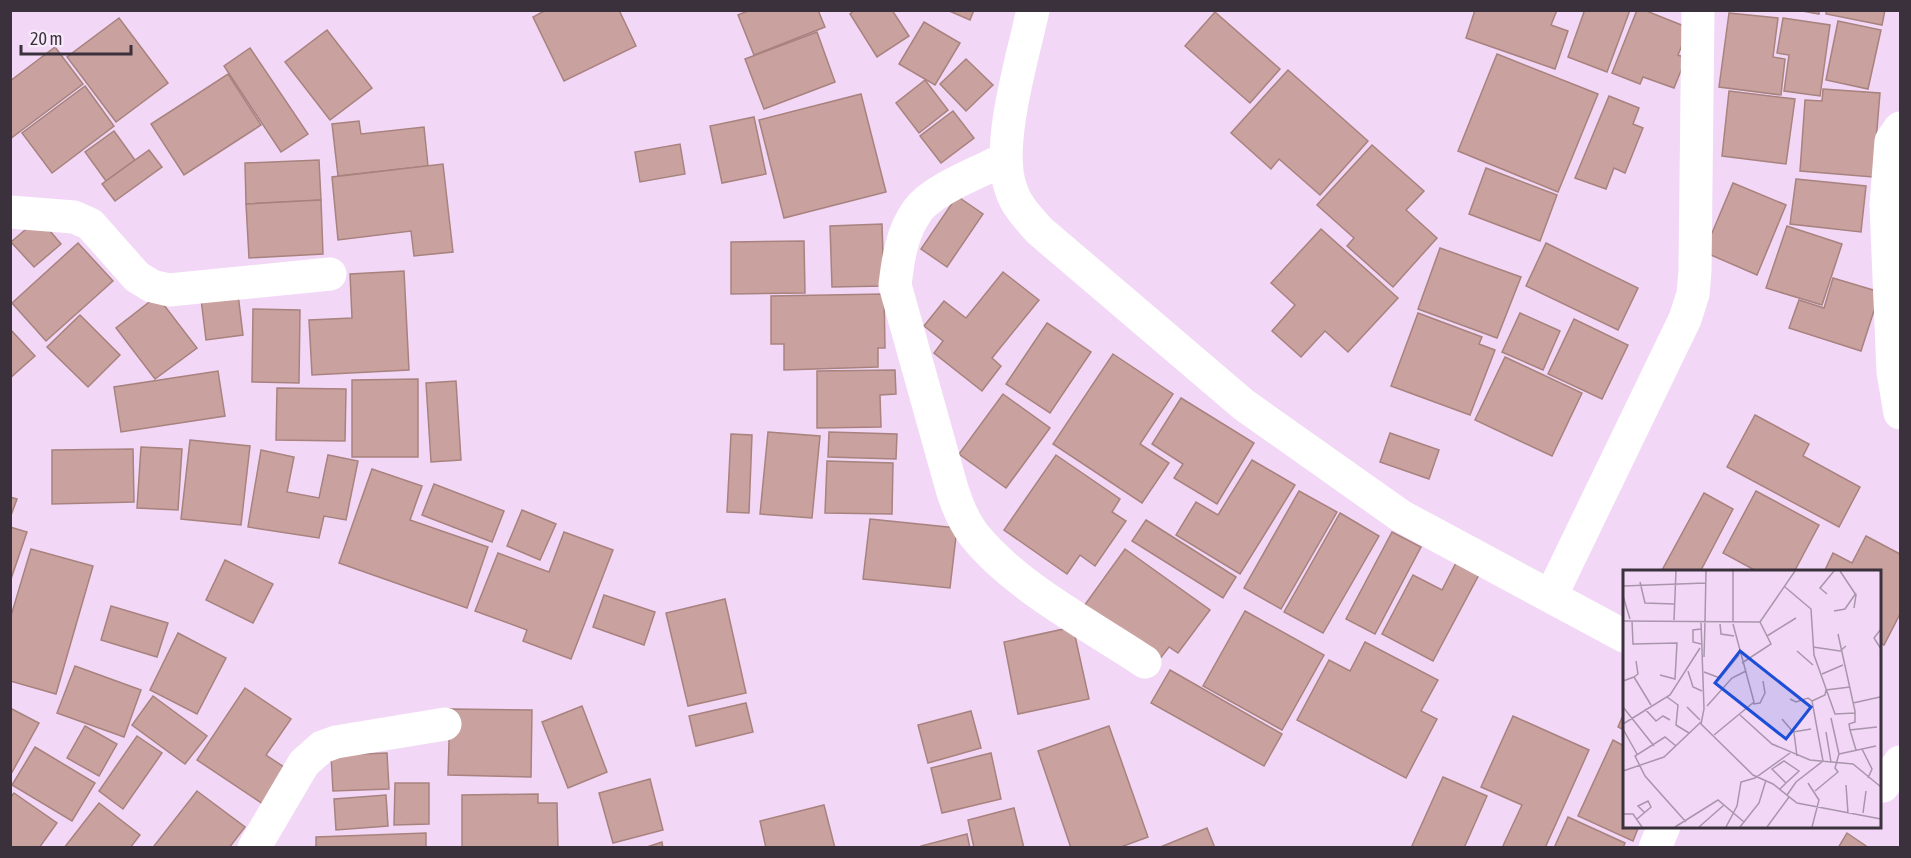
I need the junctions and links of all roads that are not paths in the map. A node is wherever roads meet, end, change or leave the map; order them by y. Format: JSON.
{"nodes":[{"id":1,"x":1033,"y":10,"type":"edge"},
{"id":2,"x":1698,"y":10,"type":"edge"},
{"id":3,"x":1900,"y":128,"type":"edge"},
{"id":4,"x":1005,"y":159,"type":"junction"},
{"id":5,"x":10,"y":212,"type":"edge"},
{"id":6,"x":330,"y":274,"type":"dead end"},
{"id":7,"x":1900,"y":413,"type":"edge"},
{"id":8,"x":1551,"y":596,"type":"junction"},
{"id":9,"x":1623,"y":635,"type":"edge"},
{"id":10,"x":1146,"y":662,"type":"dead end"},
{"id":11,"x":445,"y":724,"type":"dead end"},
{"id":12,"x":1663,"y":828,"type":"edge"},
{"id":13,"x":254,"y":848,"type":"edge"},
{"id":14,"x":1655,"y":848,"type":"edge"}],
"edges":[{"from":1,"to":4,"type":"street"},
{"from":2,"to":8,"type":"street"},
{"from":3,"to":7,"type":"street"},
{"from":4,"to":8,"type":"street"},
{"from":4,"to":10,"type":"street"},
{"from":5,"to":6,"type":"street"},
{"from":8,"to":9,"type":"street"},
{"from":11,"to":13,"type":"street"},
{"from":12,"to":14,"type":"street"}]}
